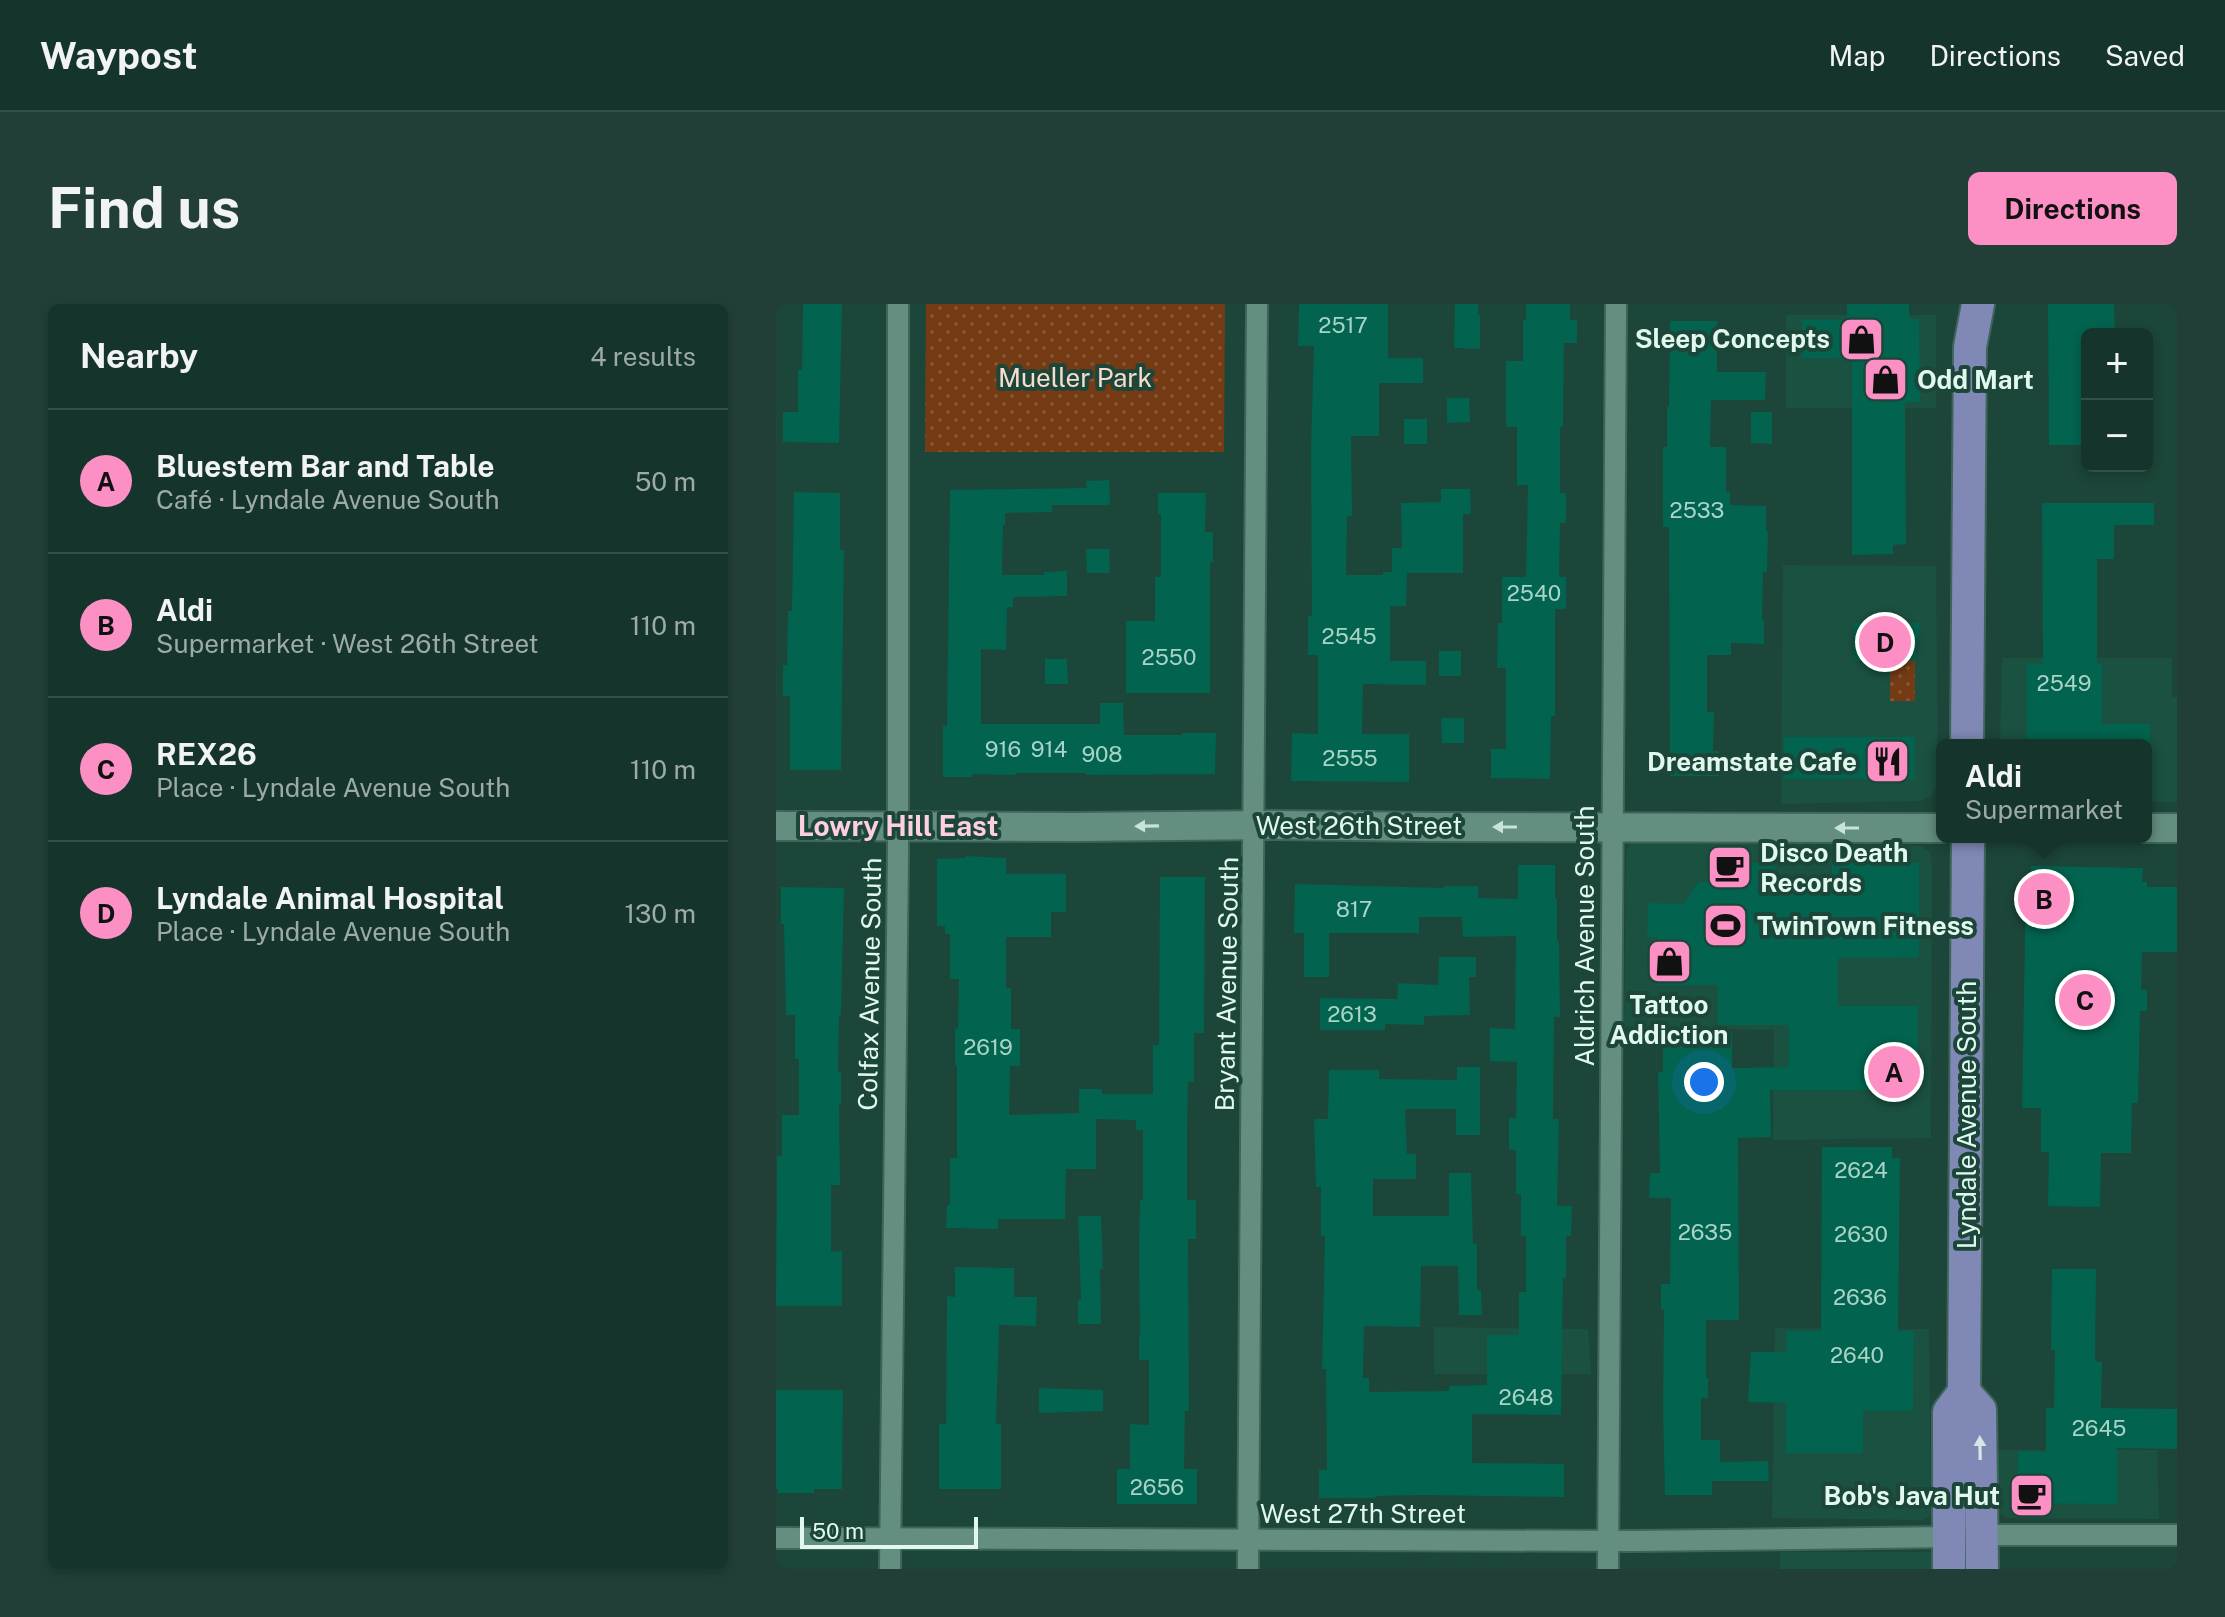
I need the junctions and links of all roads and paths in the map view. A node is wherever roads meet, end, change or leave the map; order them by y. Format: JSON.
{"nodes":[{"id":1,"x":898,"y":304,"type":"edge"},
{"id":2,"x":1257,"y":304,"type":"edge"},
{"id":3,"x":1616,"y":304,"type":"edge"},
{"id":4,"x":1961,"y":304,"type":"edge"},
{"id":5,"x":1978,"y":304,"type":"edge"},
{"id":6,"x":1970,"y":347,"type":"junction"},
{"id":7,"x":1967,"y":739,"type":"edge"},
{"id":8,"x":1254,"y":825,"type":"junction"},
{"id":9,"x":776,"y":826,"type":"edge"},
{"id":10,"x":898,"y":827,"type":"junction"},
{"id":11,"x":1612,"y":827,"type":"junction"},
{"id":12,"x":1936,"y":828,"type":"edge"},
{"id":13,"x":2152,"y":828,"type":"edge"},
{"id":14,"x":2177,"y":828,"type":"edge"},
{"id":15,"x":1968,"y":843,"type":"edge"},
{"id":16,"x":1964,"y":1392,"type":"junction"},
{"id":17,"x":1981,"y":1535,"type":"junction"},
{"id":18,"x":2177,"y":1535,"type":"edge"},
{"id":19,"x":1949,"y":1537,"type":"junction"},
{"id":20,"x":776,"y":1538,"type":"edge"},
{"id":21,"x":890,"y":1539,"type":"junction"},
{"id":22,"x":1248,"y":1540,"type":"junction"},
{"id":23,"x":1608,"y":1541,"type":"junction"},
{"id":24,"x":890,"y":1569,"type":"edge"},
{"id":25,"x":1248,"y":1569,"type":"edge"},
{"id":26,"x":1608,"y":1569,"type":"edge"},
{"id":27,"x":1949,"y":1569,"type":"edge"},
{"id":28,"x":1982,"y":1569,"type":"edge"}],
"edges":[{"from":1,"to":10,"type":"street","name":"Colfax Avenue South"},
{"from":2,"to":8,"type":"street","name":"Bryant Avenue South"},
{"from":3,"to":11,"type":"street","name":"Aldrich Avenue South"},
{"from":4,"to":6,"type":"main road"},
{"from":5,"to":6,"type":"main road"},
{"from":6,"to":7,"type":"main road"},
{"from":8,"to":10,"type":"street","name":"West 26th Street","one_way":true},
{"from":11,"to":8,"type":"street","name":"West 26th Street","one_way":true},
{"from":8,"to":22,"type":"street","name":"Bryant Avenue South"},
{"from":9,"to":10,"type":"street","name":"West 26th Street"},
{"from":10,"to":21,"type":"street","name":"Colfax Avenue South"},
{"from":12,"to":11,"type":"street","name":"West 26th Street","one_way":true},
{"from":11,"to":23,"type":"street","name":"Aldrich Avenue South"},
{"from":13,"to":14,"type":"street"},
{"from":15,"to":16,"type":"main road","name":"Lyndale Avenue South"},
{"from":17,"to":16,"type":"main road","name":"Lyndale Avenue South","one_way":true},
{"from":16,"to":19,"type":"main road","name":"Lyndale Avenue South"},
{"from":17,"to":18,"type":"street"},
{"from":17,"to":28,"type":"main road","name":"Lyndale Avenue South"},
{"from":19,"to":23,"type":"street","name":"West 27th Street"},
{"from":19,"to":27,"type":"main road","name":"Lyndale Avenue South"},
{"from":20,"to":21,"type":"street","name":"West 27th Street"},
{"from":21,"to":22,"type":"street","name":"West 27th Street"},
{"from":21,"to":24,"type":"street","name":"Colfax Avenue South"},
{"from":22,"to":23,"type":"street","name":"West 27th Street"},
{"from":22,"to":25,"type":"street","name":"Bryant Avenue South"},
{"from":23,"to":26,"type":"street","name":"Aldrich Avenue South"}]}
